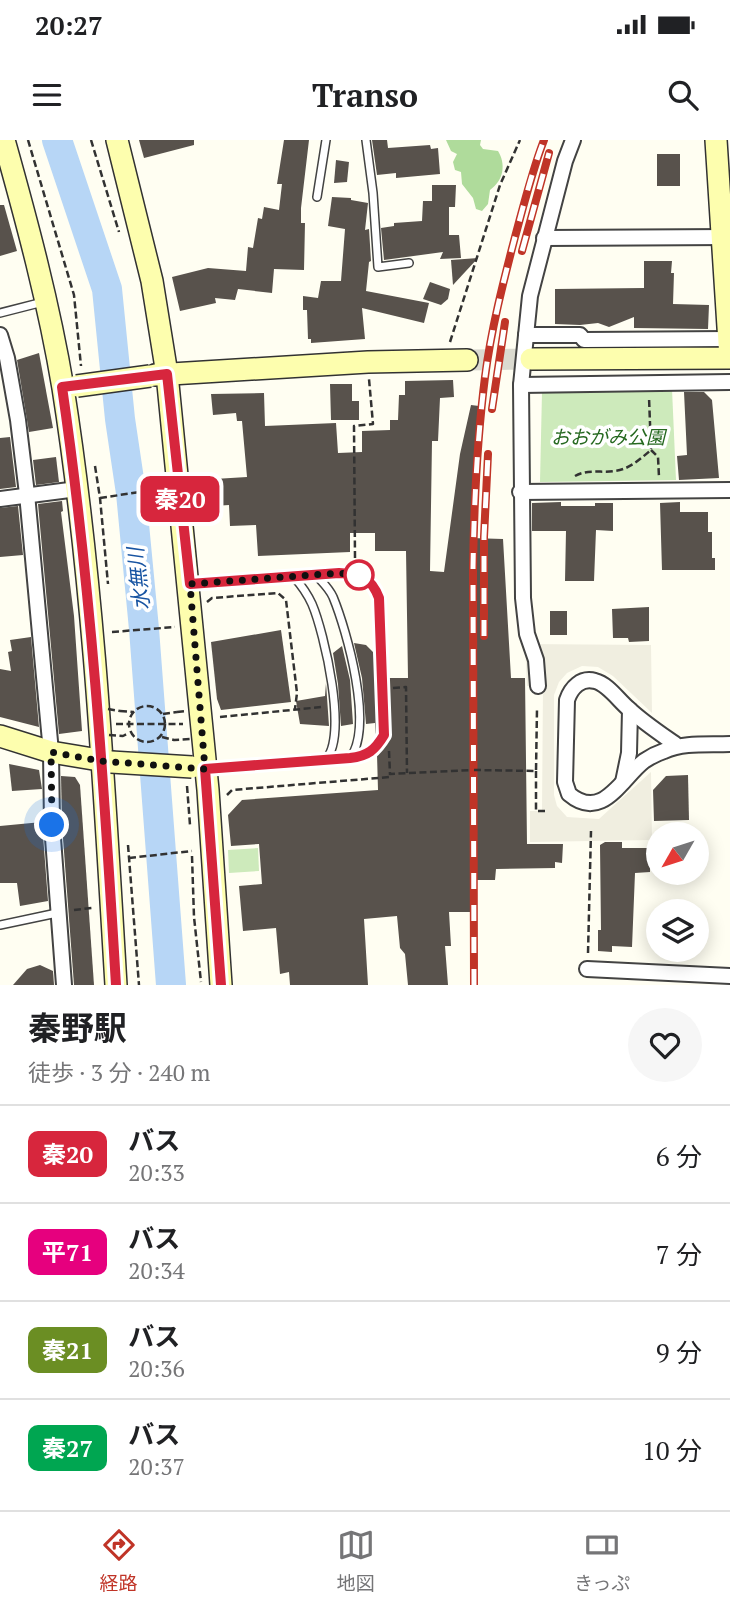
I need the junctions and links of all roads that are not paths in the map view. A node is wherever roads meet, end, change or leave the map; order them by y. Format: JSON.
{"nodes":[{"id":1,"x":4,"y":140,"type":"edge"},
{"id":2,"x":117,"y":140,"type":"edge"},
{"id":3,"x":326,"y":140,"type":"edge"},
{"id":4,"x":366,"y":140,"type":"edge"},
{"id":5,"x":573,"y":140,"type":"edge"},
{"id":6,"x":716,"y":140,"type":"edge"},
{"id":7,"x":317,"y":197,"type":"dead end"},
{"id":8,"x":726,"y":237,"type":"edge"},
{"id":9,"x":544,"y":238,"type":"junction"},
{"id":10,"x":409,"y":263,"type":"dead end"},
{"id":11,"x":45,"y":302,"type":"junction"},
{"id":12,"x":0,"y":313,"type":"edge"},
{"id":13,"x":0,"y":335,"type":"edge"},
{"id":14,"x":526,"y":335,"type":"junction"},
{"id":15,"x":729,"y":339,"type":"edge"},
{"id":16,"x":531,"y":359,"type":"tunnel mouth"},
{"id":17,"x":467,"y":360,"type":"tunnel mouth"},
{"id":18,"x":159,"y":375,"type":"junction"},
{"id":19,"x":730,"y":382,"type":"edge"},
{"id":20,"x":521,"y":385,"type":"junction"},
{"id":21,"x":70,"y":386,"type":"junction"},
{"id":22,"x":77,"y":489,"type":"junction"},
{"id":23,"x":730,"y":490,"type":"edge"},
{"id":24,"x":520,"y":492,"type":"junction"},
{"id":25,"x":27,"y":494,"type":"junction"},
{"id":26,"x":0,"y":499,"type":"edge"},
{"id":27,"x":317,"y":575,"type":"junction"},
{"id":28,"x":294,"y":577,"type":"junction"},
{"id":29,"x":190,"y":584,"type":"junction"},
{"id":30,"x":538,"y":686,"type":"dead end"},
{"id":31,"x":630,"y":710,"type":"junction"},
{"id":32,"x":0,"y":736,"type":"edge"},
{"id":33,"x":730,"y":744,"type":"edge"},
{"id":34,"x":678,"y":746,"type":"junction"},
{"id":35,"x":51,"y":752,"type":"junction"},
{"id":36,"x":350,"y":758,"type":"junction"},
{"id":37,"x":325,"y":761,"type":"junction"},
{"id":38,"x":106,"y":762,"type":"junction"},
{"id":39,"x":192,"y":765,"type":"junction"},
{"id":40,"x":622,"y":783,"type":"junction"},
{"id":41,"x":57,"y":913,"type":"junction"},
{"id":42,"x":0,"y":925,"type":"edge"},
{"id":43,"x":587,"y":970,"type":"road end"},
{"id":44,"x":730,"y":976,"type":"edge"},
{"id":45,"x":664,"y":979,"type":"edge"},
{"id":46,"x":64,"y":985,"type":"edge"},
{"id":47,"x":116,"y":985,"type":"edge"},
{"id":48,"x":221,"y":985,"type":"edge"}],
"edges":[{"from":1,"to":11,"type":"street"},
{"from":2,"to":18,"type":"street"},
{"from":3,"to":7,"type":"lane"},
{"from":4,"to":10,"type":"lane"},
{"from":5,"to":9,"type":"street"},
{"from":6,"to":8,"type":"street"},
{"from":8,"to":9,"type":"street"},
{"from":8,"to":15,"type":"street"},
{"from":9,"to":14,"type":"street"},
{"from":11,"to":12,"type":"lane"},
{"from":11,"to":21,"type":"street"},
{"from":13,"to":25,"type":"street"},
{"from":14,"to":15,"type":"street"},
{"from":14,"to":20,"type":"street"},
{"from":15,"to":16,"type":"street"},
{"from":17,"to":18,"type":"street"},
{"from":18,"to":21,"type":"street","bridge":true},
{"from":18,"to":29,"type":"street"},
{"from":19,"to":20,"type":"street"},
{"from":20,"to":24,"type":"street"},
{"from":21,"to":22,"type":"street"},
{"from":22,"to":25,"type":"street"},
{"from":22,"to":38,"type":"street"},
{"from":23,"to":24,"type":"street"},
{"from":24,"to":30,"type":"street"},
{"from":25,"to":26,"type":"street"},
{"from":25,"to":35,"type":"street"},
{"from":27,"to":28,"type":"lane"},
{"from":27,"to":36,"type":"lane"},
{"from":27,"to":36,"type":"lane"},
{"from":28,"to":29,"type":"lane"},
{"from":28,"to":37,"type":"lane"},
{"from":29,"to":39,"type":"street"},
{"from":31,"to":34,"type":"street"},
{"from":31,"to":40,"type":"street"},
{"from":31,"to":40,"type":"street"},
{"from":32,"to":35,"type":"street"},
{"from":33,"to":34,"type":"street"},
{"from":34,"to":40,"type":"street"},
{"from":35,"to":38,"type":"street"},
{"from":35,"to":41,"type":"street"},
{"from":36,"to":37,"type":"lane"},
{"from":37,"to":39,"type":"lane"},
{"from":38,"to":39,"type":"street","bridge":true},
{"from":38,"to":47,"type":"street"},
{"from":39,"to":48,"type":"street"},
{"from":41,"to":42,"type":"lane"},
{"from":41,"to":46,"type":"street"},
{"from":43,"to":45,"type":"street"},
{"from":44,"to":45,"type":"street"}]}
